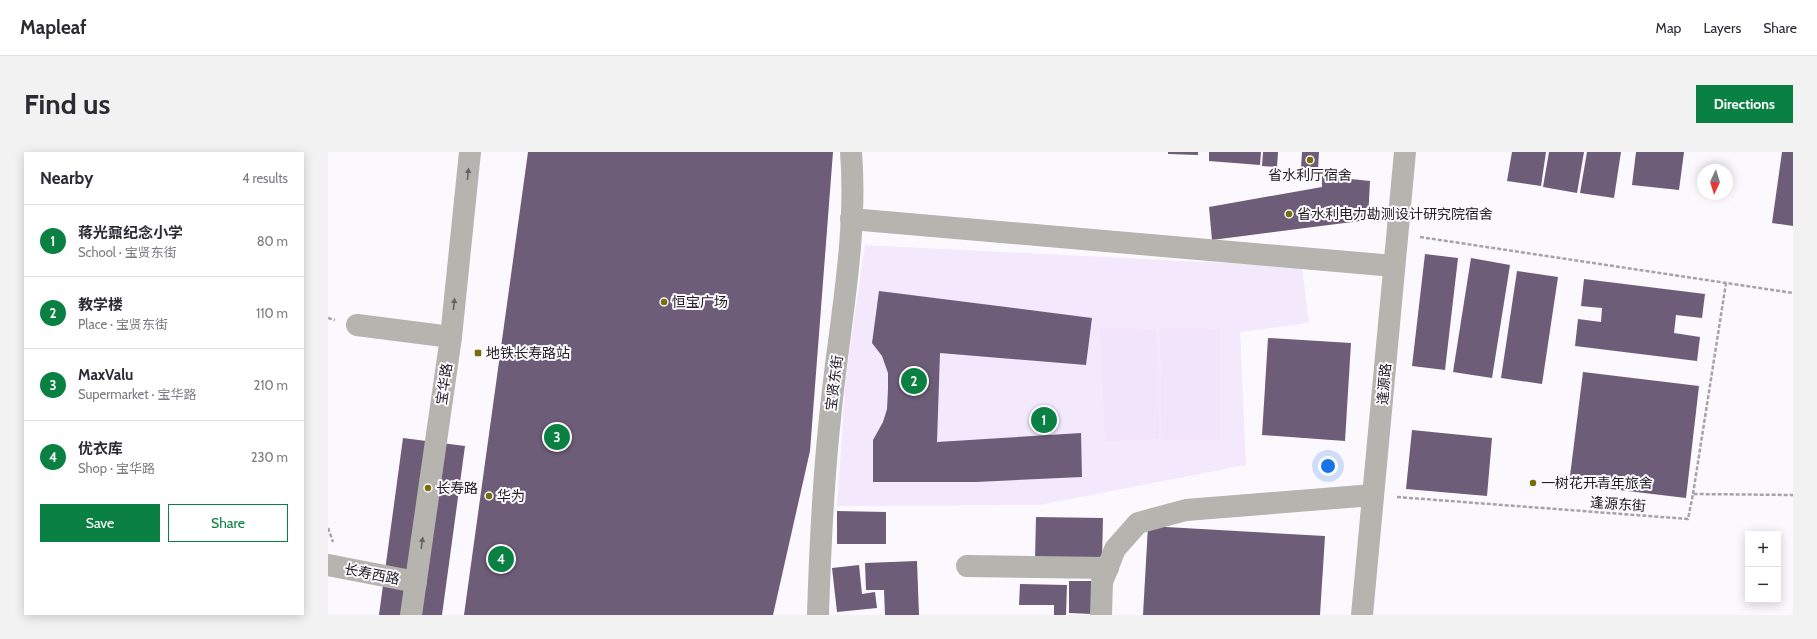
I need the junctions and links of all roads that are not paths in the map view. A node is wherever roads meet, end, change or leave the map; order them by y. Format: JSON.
{"nodes":[{"id":1,"x":470,"y":152,"type":"edge"},
{"id":2,"x":851,"y":152,"type":"edge"},
{"id":3,"x":1405,"y":152,"type":"edge"},
{"id":4,"x":851,"y":219,"type":"junction"},
{"id":5,"x":1394,"y":266,"type":"junction"},
{"id":6,"x":357,"y":324,"type":"dead end"},
{"id":7,"x":451,"y":337,"type":"junction"},
{"id":8,"x":1374,"y":495,"type":"junction"},
{"id":9,"x":328,"y":565,"type":"edge"},
{"id":10,"x":967,"y":566,"type":"dead end"},
{"id":11,"x":1108,"y":568,"type":"junction"},
{"id":12,"x":416,"y":582,"type":"junction"},
{"id":13,"x":411,"y":615,"type":"edge"},
{"id":14,"x":818,"y":615,"type":"edge"},
{"id":15,"x":1101,"y":615,"type":"edge"},
{"id":16,"x":1362,"y":615,"type":"edge"}],
"edges":[{"from":7,"to":1,"type":"street","name":"宝华路","one_way":true},
{"from":2,"to":4,"type":"street","name":"宝贤东街"},
{"from":3,"to":5,"type":"street","name":"逢源路"},
{"from":4,"to":5,"type":"street"},
{"from":4,"to":14,"type":"street","name":"宝贤东街"},
{"from":5,"to":8,"type":"street","name":"逢源路"},
{"from":6,"to":7,"type":"street"},
{"from":12,"to":7,"type":"street","name":"宝华路","one_way":true},
{"from":8,"to":11,"type":"street"},
{"from":8,"to":16,"type":"street","name":"逢源路"},
{"from":9,"to":12,"type":"street","name":"长寿西路"},
{"from":10,"to":11,"type":"street"},
{"from":11,"to":15,"type":"street"},
{"from":12,"to":13,"type":"street","name":"宝华路"}]}
